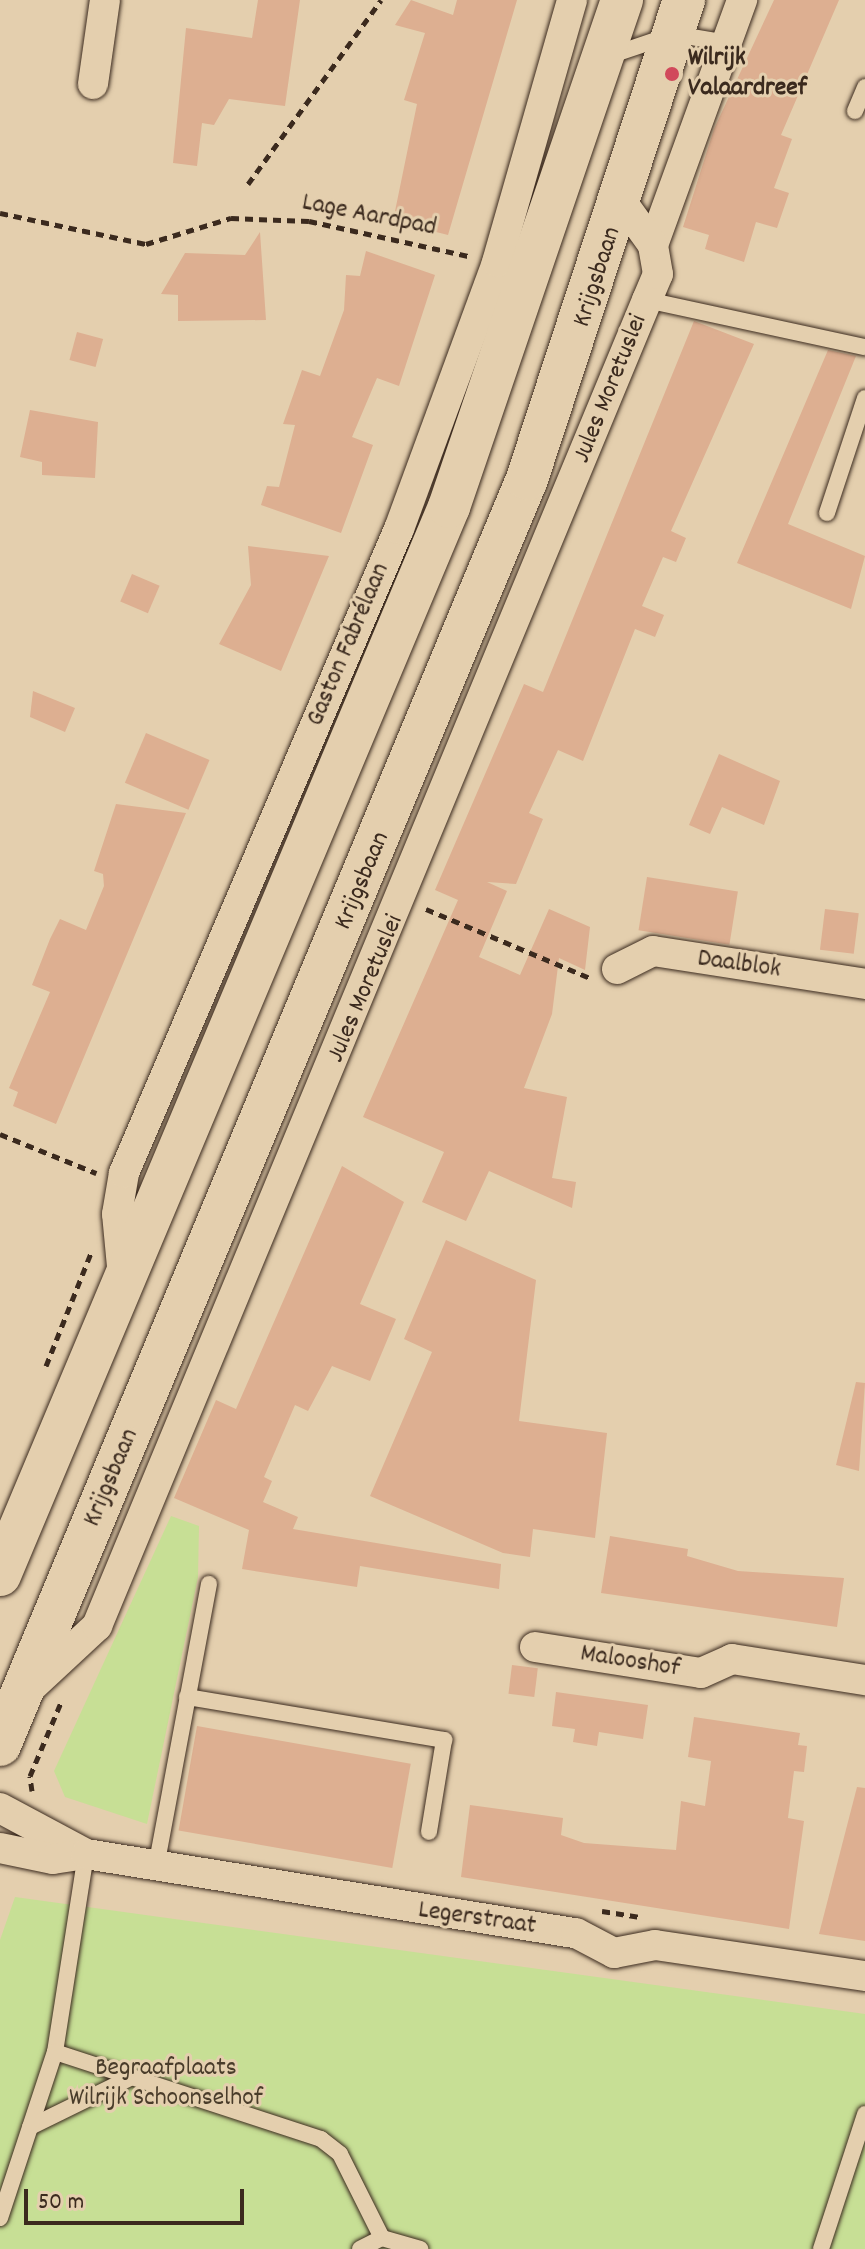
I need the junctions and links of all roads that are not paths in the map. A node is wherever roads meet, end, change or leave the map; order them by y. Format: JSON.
{"nodes":[{"id":1,"x":105,"y":0,"type":"edge"},
{"id":2,"x":572,"y":0,"type":"edge"},
{"id":3,"x":622,"y":0,"type":"edge"},
{"id":4,"x":742,"y":0,"type":"edge"},
{"id":5,"x":679,"y":17,"type":"edge"},
{"id":6,"x":727,"y":43,"type":"junction"},
{"id":7,"x":604,"y":58,"type":"junction"},
{"id":8,"x":93,"y":84,"type":"dead end"},
{"id":9,"x":865,"y":87,"type":"edge"},
{"id":10,"x":855,"y":111,"type":"dead end"},
{"id":11,"x":622,"y":202,"type":"junction"},
{"id":12,"x":653,"y":245,"type":"junction"},
{"id":13,"x":647,"y":300,"type":"junction"},
{"id":14,"x":865,"y":347,"type":"edge"},
{"id":15,"x":865,"y":398,"type":"edge"},
{"id":16,"x":827,"y":513,"type":"dead end"},
{"id":17,"x":617,"y":969,"type":"road end"},
{"id":18,"x":865,"y":984,"type":"edge"},
{"id":19,"x":124,"y":1281,"type":"junction"},
{"id":20,"x":0,"y":1575,"type":"edge"},
{"id":21,"x":209,"y":1584,"type":"dead end"},
{"id":22,"x":535,"y":1647,"type":"dead end"},
{"id":23,"x":865,"y":1680,"type":"edge"},
{"id":24,"x":187,"y":1697,"type":"junction"},
{"id":25,"x":17,"y":1700,"type":"junction"},
{"id":26,"x":0,"y":1745,"type":"edge"},
{"id":27,"x":0,"y":1808,"type":"edge"},
{"id":28,"x":429,"y":1832,"type":"dead end"},
{"id":29,"x":0,"y":1848,"type":"edge"},
{"id":30,"x":86,"y":1854,"type":"junction"},
{"id":31,"x":156,"y":1867,"type":"junction"},
{"id":32,"x":865,"y":1976,"type":"edge"},
{"id":33,"x":55,"y":2052,"type":"junction"},
{"id":34,"x":132,"y":2077,"type":"junction"},
{"id":35,"x":865,"y":2114,"type":"edge"},
{"id":36,"x":30,"y":2127,"type":"junction"},
{"id":37,"x":0,"y":2218,"type":"edge"},
{"id":38,"x":382,"y":2238,"type":"junction"},
{"id":39,"x":360,"y":2249,"type":"edge"},
{"id":40,"x":420,"y":2249,"type":"edge"},
{"id":41,"x":821,"y":2249,"type":"edge"}],
"edges":[{"from":1,"to":8,"type":"street"},
{"from":2,"to":19,"type":"street","name":"Gaston Fabrélaan"},
{"from":3,"to":7,"type":"main road"},
{"from":4,"to":6,"type":"street","name":"Jules Moretuslei"},
{"from":5,"to":6,"type":"lane"},
{"from":5,"to":7,"type":"lane"},
{"from":5,"to":11,"type":"main road","name":"Krijgsbaan"},
{"from":6,"to":12,"type":"street","name":"Jules Moretuslei"},
{"from":7,"to":19,"type":"main road"},
{"from":9,"to":10,"type":"lane"},
{"from":11,"to":12,"type":"street"},
{"from":11,"to":25,"type":"main road","name":"Krijgsbaan"},
{"from":12,"to":13,"type":"street","name":"Jules Moretuslei"},
{"from":13,"to":14,"type":"lane"},
{"from":13,"to":25,"type":"street","name":"Jules Moretuslei"},
{"from":15,"to":16,"type":"lane"},
{"from":17,"to":18,"type":"street","name":"Daalblok"},
{"from":19,"to":20,"type":"main road"},
{"from":21,"to":24,"type":"lane"},
{"from":22,"to":23,"type":"street","name":"Malooshof"},
{"from":24,"to":28,"type":"lane"},
{"from":24,"to":31,"type":"lane"},
{"from":25,"to":26,"type":"main road","name":"Krijgsbaan"},
{"from":27,"to":30,"type":"street","name":"Legerstraat"},
{"from":29,"to":30,"type":"street","name":"Legerstraat"},
{"from":30,"to":31,"type":"street","name":"Legerstraat"},
{"from":30,"to":33,"type":"lane"},
{"from":31,"to":32,"type":"street","name":"Legerstraat"},
{"from":33,"to":34,"type":"lane"},
{"from":33,"to":36,"type":"lane"},
{"from":34,"to":36,"type":"lane"},
{"from":34,"to":38,"type":"lane"},
{"from":35,"to":41,"type":"lane"},
{"from":36,"to":37,"type":"lane"},
{"from":38,"to":39,"type":"lane"},
{"from":38,"to":40,"type":"lane"}]}
